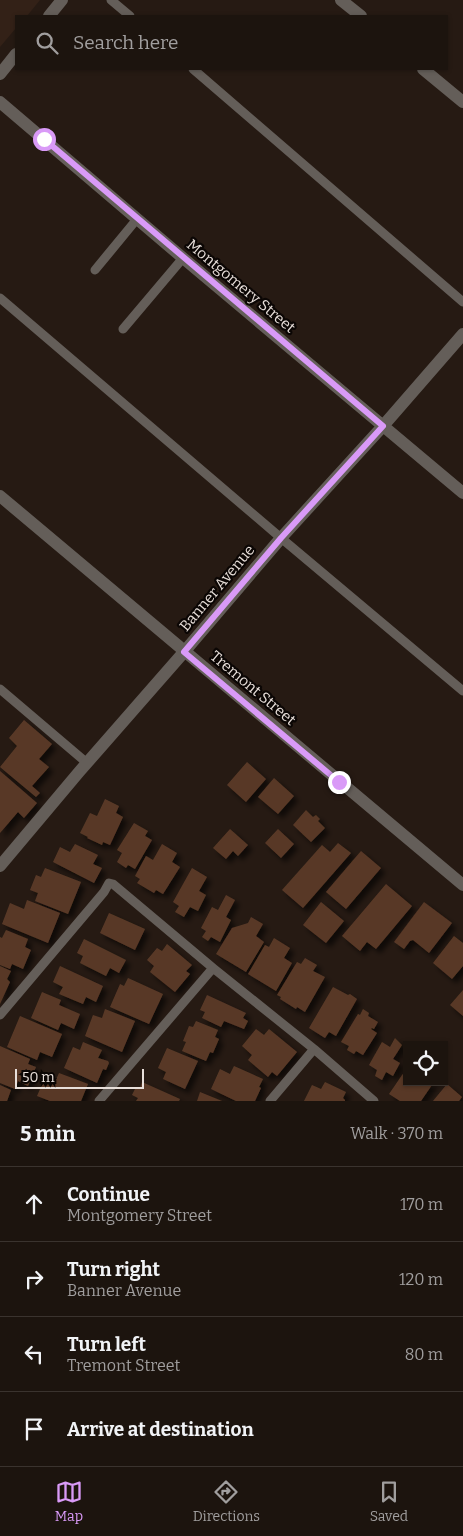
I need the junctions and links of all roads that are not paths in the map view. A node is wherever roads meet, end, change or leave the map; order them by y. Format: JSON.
{"nodes":[{"id":1,"x":62,"y":0,"type":"edge"},
{"id":2,"x":111,"y":0,"type":"edge"},
{"id":3,"x":341,"y":0,"type":"edge"},
{"id":4,"x":50,"y":15,"type":"edge"},
{"id":5,"x":129,"y":15,"type":"edge"},
{"id":6,"x":360,"y":15,"type":"edge"},
{"id":7,"x":15,"y":55,"type":"edge"},
{"id":8,"x":194,"y":70,"type":"edge"},
{"id":9,"x":424,"y":70,"type":"edge"},
{"id":10,"x":0,"y":74,"type":"edge"},
{"id":11,"x":0,"y":102,"type":"edge"},
{"id":12,"x":463,"y":102,"type":"edge"},
{"id":13,"x":137,"y":219,"type":"junction"},
{"id":14,"x":183,"y":258,"type":"junction"},
{"id":15,"x":95,"y":270,"type":"dead end"},
{"id":16,"x":0,"y":298,"type":"edge"},
{"id":17,"x":463,"y":302,"type":"edge"},
{"id":18,"x":123,"y":329,"type":"dead end"},
{"id":19,"x":463,"y":334,"type":"edge"},
{"id":20,"x":383,"y":426,"type":"junction"},
{"id":21,"x":463,"y":493,"type":"edge"},
{"id":22,"x":0,"y":496,"type":"edge"},
{"id":23,"x":281,"y":538,"type":"junction"},
{"id":24,"x":184,"y":652,"type":"junction"},
{"id":25,"x":0,"y":689,"type":"edge"},
{"id":26,"x":463,"y":691,"type":"edge"},
{"id":27,"x":87,"y":763,"type":"junction"},
{"id":28,"x":0,"y":866,"type":"edge"},
{"id":29,"x":463,"y":885,"type":"edge"},
{"id":30,"x":213,"y":968,"type":"junction"},
{"id":31,"x":0,"y":1015,"type":"edge"},
{"id":32,"x":314,"y":1049,"type":"junction"},
{"id":33,"x":99,"y":1101,"type":"edge"},
{"id":34,"x":270,"y":1101,"type":"edge"},
{"id":35,"x":374,"y":1101,"type":"edge"}],
"edges":[{"from":1,"to":4,"type":"street"},
{"from":2,"to":5,"type":"lane"},
{"from":3,"to":6,"type":"street"},
{"from":7,"to":10,"type":"street"},
{"from":8,"to":17,"type":"lane"},
{"from":9,"to":12,"type":"street"},
{"from":11,"to":13,"type":"street","name":"Montgomery Street"},
{"from":13,"to":14,"type":"street","name":"Montgomery Street"},
{"from":13,"to":15,"type":"lane"},
{"from":14,"to":18,"type":"lane"},
{"from":14,"to":20,"type":"street","name":"Montgomery Street"},
{"from":16,"to":23,"type":"lane"},
{"from":19,"to":20,"type":"street","name":"Banner Avenue"},
{"from":20,"to":21,"type":"street","name":"Montgomery Street"},
{"from":20,"to":23,"type":"street","name":"Banner Avenue"},
{"from":22,"to":24,"type":"street","name":"Tremont Street"},
{"from":23,"to":24,"type":"street","name":"Banner Avenue"},
{"from":23,"to":26,"type":"lane"},
{"from":24,"to":27,"type":"street","name":"Banner Avenue"},
{"from":24,"to":29,"type":"street","name":"Tremont Street"},
{"from":25,"to":27,"type":"lane"},
{"from":27,"to":28,"type":"street","name":"Banner Avenue"},
{"from":30,"to":31,"type":"lane"},
{"from":30,"to":32,"type":"lane"},
{"from":30,"to":33,"type":"lane"},
{"from":32,"to":34,"type":"lane"},
{"from":32,"to":35,"type":"lane"}]}
